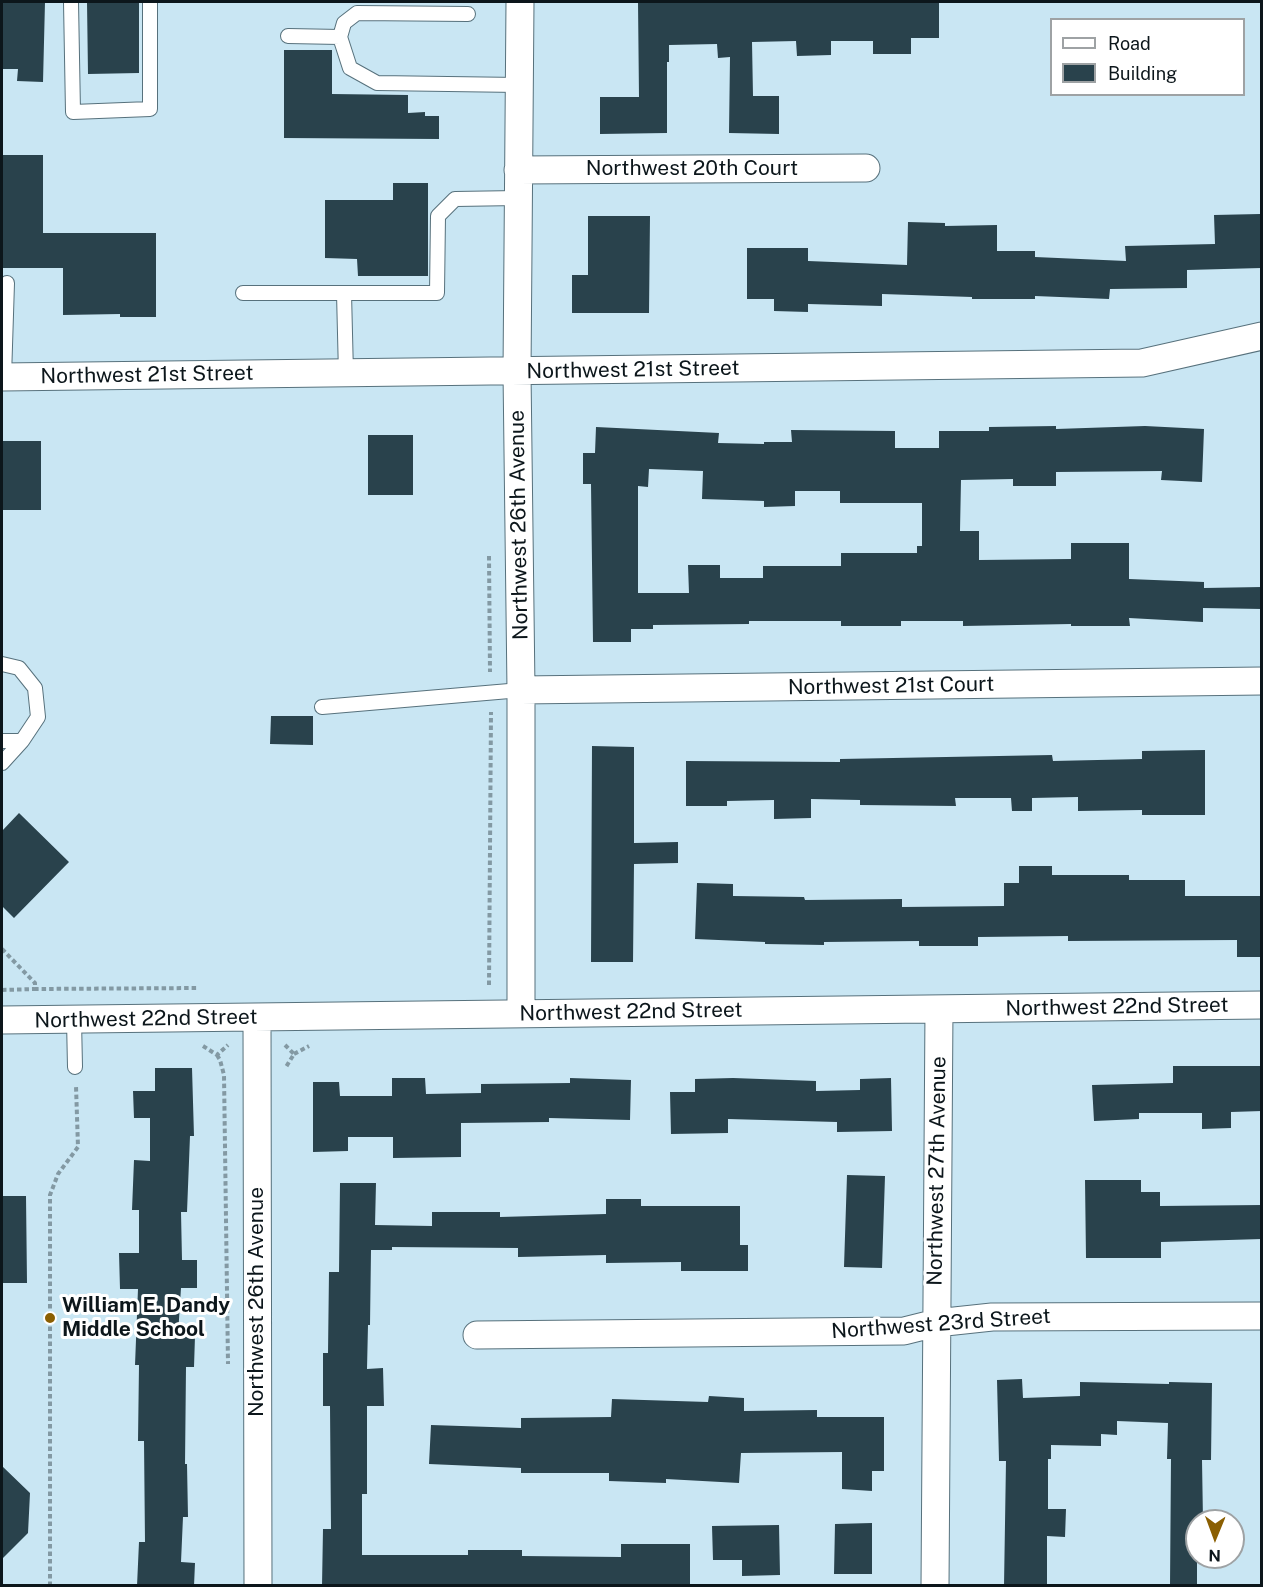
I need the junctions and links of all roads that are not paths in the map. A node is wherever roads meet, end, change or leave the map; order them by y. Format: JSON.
{"nodes":[{"id":1,"x":71,"y":2,"type":"edge"},
{"id":2,"x":150,"y":2,"type":"edge"},
{"id":3,"x":520,"y":2,"type":"edge"},
{"id":4,"x":468,"y":14,"type":"dead end"},
{"id":5,"x":288,"y":36,"type":"dead end"},
{"id":6,"x":340,"y":37,"type":"junction"},
{"id":7,"x":519,"y":85,"type":"junction"},
{"id":8,"x":866,"y":168,"type":"dead end"},
{"id":9,"x":518,"y":170,"type":"junction"},
{"id":10,"x":518,"y":198,"type":"junction"},
{"id":11,"x":7,"y":283,"type":"dead end"},
{"id":12,"x":243,"y":293,"type":"dead end"},
{"id":13,"x":344,"y":293,"type":"junction"},
{"id":14,"x":1262,"y":336,"type":"edge"},
{"id":15,"x":517,"y":372,"type":"junction"},
{"id":16,"x":346,"y":374,"type":"junction"},
{"id":17,"x":3,"y":377,"type":"edge"},
{"id":18,"x":2,"y":664,"type":"edge"},
{"id":19,"x":1262,"y":681,"type":"edge"},
{"id":20,"x":521,"y":690,"type":"junction"},
{"id":21,"x":322,"y":707,"type":"dead end"},
{"id":22,"x":2,"y":741,"type":"edge"},
{"id":23,"x":22,"y":741,"type":"junction"},
{"id":24,"x":2,"y":763,"type":"edge"},
{"id":25,"x":1262,"y":1005,"type":"edge"},
{"id":26,"x":939,"y":1009,"type":"junction"},
{"id":27,"x":521,"y":1014,"type":"junction"},
{"id":28,"x":257,"y":1018,"type":"junction"},
{"id":29,"x":2,"y":1020,"type":"edge"},
{"id":30,"x":74,"y":1020,"type":"junction"},
{"id":31,"x":75,"y":1067,"type":"road end"},
{"id":32,"x":1262,"y":1316,"type":"edge"},
{"id":33,"x":936,"y":1323,"type":"junction"},
{"id":34,"x":477,"y":1335,"type":"dead end"},
{"id":35,"x":258,"y":1586,"type":"edge"},
{"id":36,"x":935,"y":1586,"type":"edge"}],
"edges":[{"from":1,"to":2,"type":"lane"},
{"from":3,"to":7,"type":"street","name":"Northwest 26th Avenue"},
{"from":4,"to":6,"type":"lane"},
{"from":5,"to":6,"type":"lane"},
{"from":6,"to":7,"type":"lane"},
{"from":7,"to":9,"type":"street","name":"Northwest 26th Avenue"},
{"from":8,"to":9,"type":"street","name":"Northwest 20th Court"},
{"from":9,"to":10,"type":"street","name":"Northwest 26th Avenue"},
{"from":10,"to":13,"type":"lane"},
{"from":10,"to":15,"type":"street","name":"Northwest 26th Avenue"},
{"from":11,"to":17,"type":"lane"},
{"from":12,"to":13,"type":"lane"},
{"from":13,"to":16,"type":"lane"},
{"from":14,"to":15,"type":"street","name":"Northwest 21st Street"},
{"from":15,"to":16,"type":"street","name":"Northwest 21st Street"},
{"from":15,"to":20,"type":"street","name":"Northwest 26th Avenue"},
{"from":16,"to":17,"type":"street","name":"Northwest 21st Street"},
{"from":18,"to":23,"type":"lane"},
{"from":19,"to":20,"type":"street","name":"Northwest 21st Court"},
{"from":20,"to":21,"type":"lane"},
{"from":20,"to":27,"type":"street","name":"Northwest 26th Avenue"},
{"from":22,"to":23,"type":"lane"},
{"from":23,"to":24,"type":"lane"},
{"from":25,"to":26,"type":"street","name":"Northwest 22nd Street"},
{"from":26,"to":27,"type":"street","name":"Northwest 22nd Street"},
{"from":26,"to":33,"type":"street","name":"Northwest 27th Avenue"},
{"from":27,"to":28,"type":"street","name":"Northwest 22nd Street"},
{"from":28,"to":30,"type":"street","name":"Northwest 22nd Street"},
{"from":28,"to":35,"type":"street","name":"Northwest 26th Avenue"},
{"from":29,"to":30,"type":"street","name":"Northwest 22nd Street"},
{"from":30,"to":31,"type":"lane"},
{"from":32,"to":33,"type":"street","name":"Northwest 23rd Street"},
{"from":33,"to":34,"type":"street","name":"Northwest 23rd Street"},
{"from":33,"to":36,"type":"street","name":"Northwest 27th Avenue"}]}
